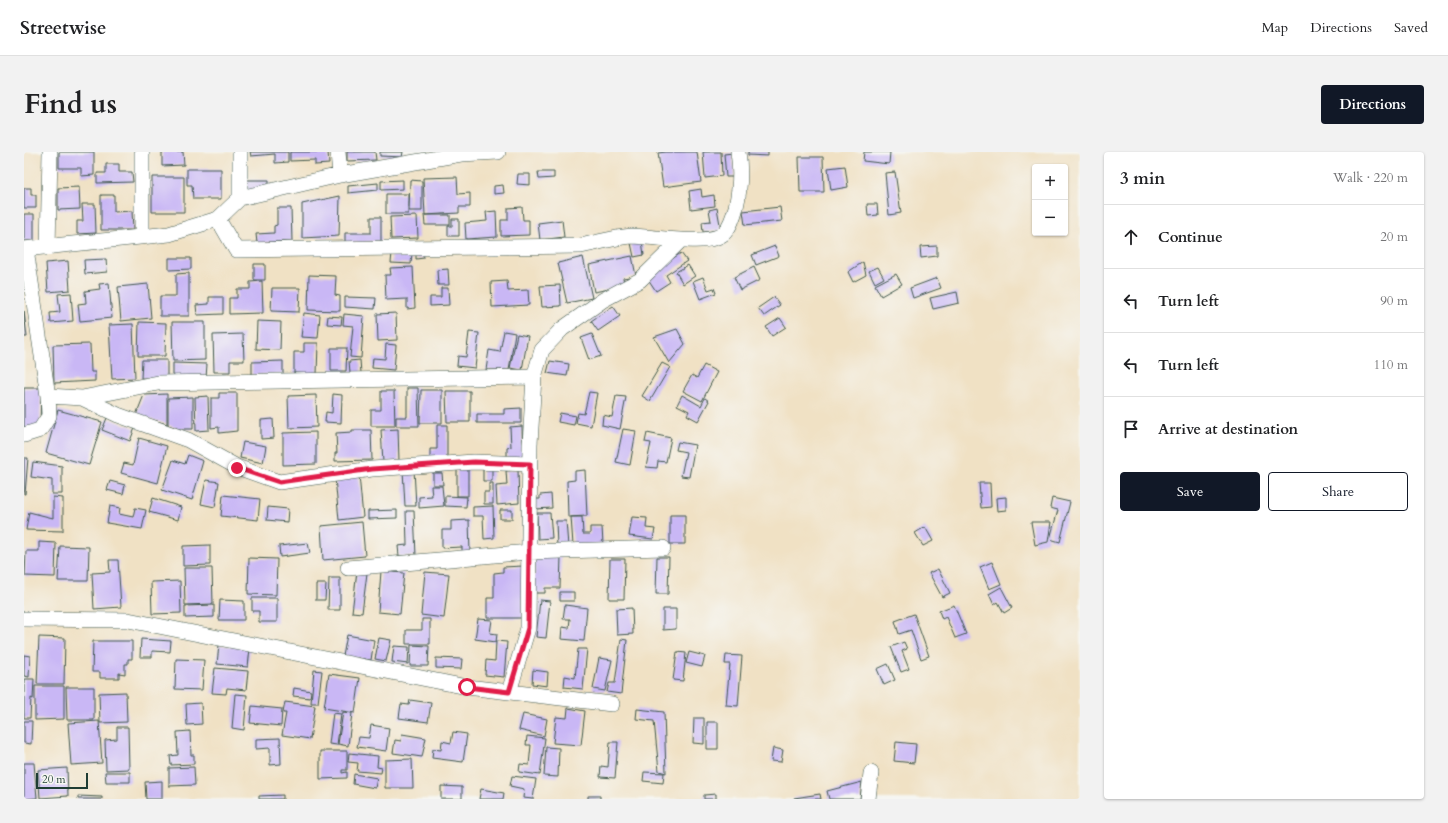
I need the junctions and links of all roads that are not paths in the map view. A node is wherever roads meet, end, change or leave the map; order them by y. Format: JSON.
{"nodes":[{"id":1,"x":50,"y":152,"type":"edge"},
{"id":2,"x":142,"y":152,"type":"edge"},
{"id":3,"x":240,"y":152,"type":"edge"},
{"id":4,"x":338,"y":152,"type":"edge"},
{"id":5,"x":498,"y":152,"type":"edge"},
{"id":6,"x":738,"y":152,"type":"edge"},
{"id":7,"x":340,"y":175,"type":"junction"},
{"id":8,"x":240,"y":198,"type":"junction"},
{"id":9,"x":218,"y":220,"type":"junction"},
{"id":10,"x":142,"y":236,"type":"junction"},
{"id":11,"x":679,"y":242,"type":"junction"},
{"id":12,"x":48,"y":248,"type":"junction"},
{"id":13,"x":25,"y":249,"type":"edge"},
{"id":14,"x":534,"y":377,"type":"junction"},
{"id":15,"x":48,"y":396,"type":"junction"},
{"id":16,"x":82,"y":398,"type":"junction"},
{"id":17,"x":24,"y":435,"type":"edge"},
{"id":18,"x":530,"y":464,"type":"junction"},
{"id":19,"x":663,"y":548,"type":"dead end"},
{"id":20,"x":529,"y":552,"type":"junction"},
{"id":21,"x":348,"y":568,"type":"dead end"},
{"id":22,"x":24,"y":618,"type":"edge"},
{"id":23,"x":509,"y":692,"type":"junction"},
{"id":24,"x":612,"y":704,"type":"dead end"},
{"id":25,"x":871,"y":774,"type":"dead end"},
{"id":26,"x":868,"y":799,"type":"edge"}],
"edges":[{"from":1,"to":12,"type":"street"},
{"from":2,"to":10,"type":"street"},
{"from":3,"to":8,"type":"street"},
{"from":4,"to":7,"type":"street"},
{"from":5,"to":7,"type":"street"},
{"from":6,"to":11,"type":"street"},
{"from":7,"to":8,"type":"street"},
{"from":8,"to":9,"type":"street"},
{"from":9,"to":10,"type":"street"},
{"from":9,"to":11,"type":"street"},
{"from":10,"to":12,"type":"street"},
{"from":11,"to":14,"type":"street"},
{"from":12,"to":13,"type":"street"},
{"from":13,"to":15,"type":"street"},
{"from":14,"to":16,"type":"street"},
{"from":14,"to":18,"type":"street"},
{"from":15,"to":16,"type":"street"},
{"from":15,"to":17,"type":"street"},
{"from":16,"to":18,"type":"street"},
{"from":18,"to":20,"type":"street"},
{"from":19,"to":20,"type":"street"},
{"from":20,"to":21,"type":"street"},
{"from":20,"to":23,"type":"street"},
{"from":22,"to":23,"type":"street"},
{"from":23,"to":24,"type":"street"},
{"from":25,"to":26,"type":"street"}]}
